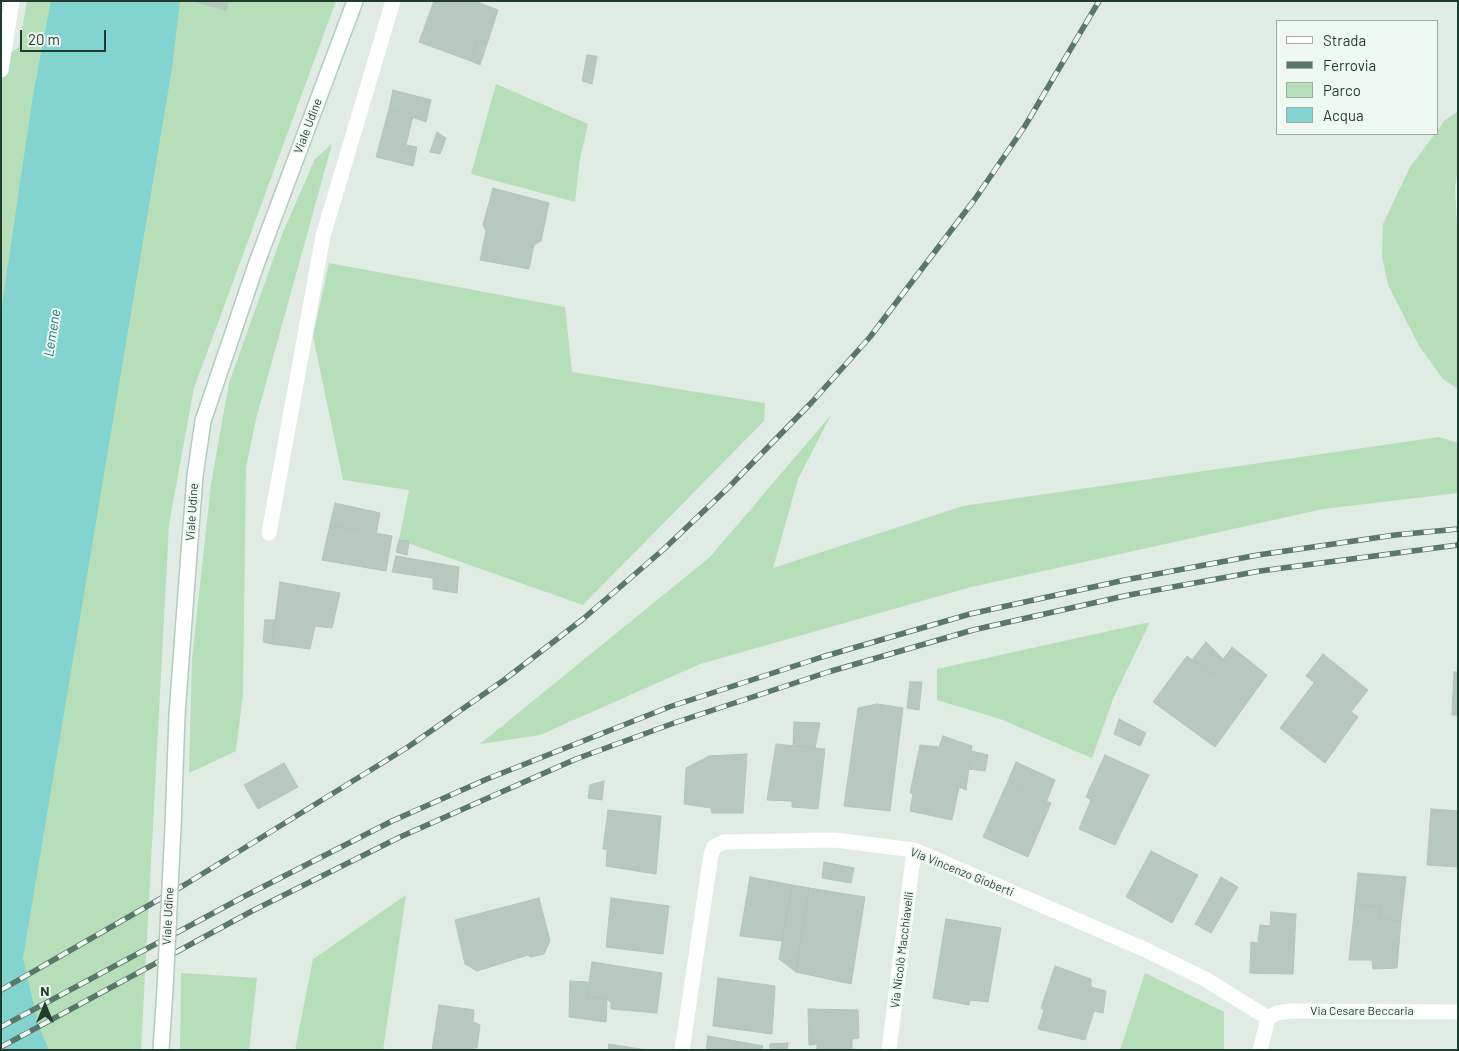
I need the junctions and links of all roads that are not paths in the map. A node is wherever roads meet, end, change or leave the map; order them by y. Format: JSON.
{"nodes":[{"id":1,"x":12,"y":1,"type":"edge"},
{"id":2,"x":355,"y":1,"type":"edge"},
{"id":3,"x":393,"y":1,"type":"edge"},
{"id":4,"x":1,"y":70,"type":"edge"},
{"id":5,"x":269,"y":533,"type":"dead end"},
{"id":6,"x":914,"y":850,"type":"junction"},
{"id":7,"x":1458,"y":1012,"type":"edge"},
{"id":8,"x":1268,"y":1018,"type":"junction"},
{"id":9,"x":161,"y":1050,"type":"edge"},
{"id":10,"x":682,"y":1050,"type":"edge"},
{"id":11,"x":889,"y":1050,"type":"edge"},
{"id":12,"x":1260,"y":1050,"type":"edge"}],
"edges":[{"from":1,"to":4,"type":"street"},
{"from":2,"to":9,"type":"street","name":"Viale Udine","bridge":true},
{"from":3,"to":5,"type":"street"},
{"from":6,"to":8,"type":"street","name":"Via Vincenzo Gioberti"},
{"from":6,"to":10,"type":"street","name":"Via Vincenzo Gioberti"},
{"from":6,"to":11,"type":"street","name":"Via Nicolò Macchiavelli"},
{"from":7,"to":8,"type":"street","name":"Via Cesare Beccaria"},
{"from":8,"to":12,"type":"street"}]}
